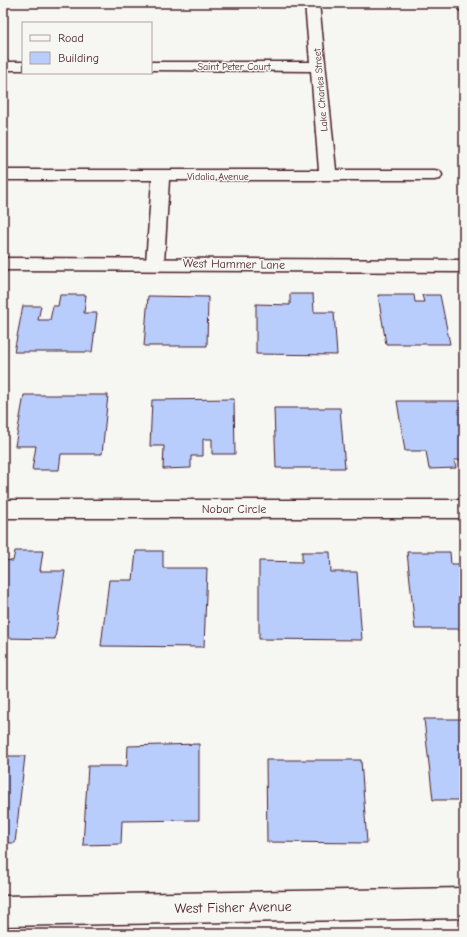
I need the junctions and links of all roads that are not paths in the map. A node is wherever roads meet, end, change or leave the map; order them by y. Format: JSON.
{"nodes":[{"id":1,"x":312,"y":3,"type":"edge"},
{"id":2,"x":463,"y":3,"type":"edge"},
{"id":3,"x":464,"y":7,"type":"edge"},
{"id":4,"x":3,"y":66,"type":"edge"},
{"id":5,"x":22,"y":66,"type":"edge"},
{"id":6,"x":152,"y":66,"type":"edge"},
{"id":7,"x":318,"y":67,"type":"junction"},
{"id":8,"x":3,"y":175,"type":"edge"},
{"id":9,"x":434,"y":175,"type":"dead end"},
{"id":10,"x":161,"y":176,"type":"junction"},
{"id":11,"x":328,"y":176,"type":"junction"},
{"id":12,"x":155,"y":263,"type":"junction"},
{"id":13,"x":3,"y":264,"type":"edge"},
{"id":14,"x":464,"y":266,"type":"edge"},
{"id":15,"x":3,"y":509,"type":"edge"},
{"id":16,"x":464,"y":509,"type":"edge"},
{"id":17,"x":464,"y":903,"type":"edge"},
{"id":18,"x":3,"y":911,"type":"edge"}],
"edges":[{"from":1,"to":7,"type":"street","name":"Lake Charles Street"},
{"from":2,"to":3,"type":"street"},
{"from":4,"to":5,"type":"street"},
{"from":6,"to":7,"type":"street","name":"Saint Peter Court"},
{"from":7,"to":11,"type":"street","name":"Lake Charles Street"},
{"from":8,"to":10,"type":"street","name":"Vidalia Avenue"},
{"from":9,"to":11,"type":"street","name":"Vidalia Avenue"},
{"from":10,"to":11,"type":"street","name":"Vidalia Avenue"},
{"from":10,"to":12,"type":"street"},
{"from":12,"to":13,"type":"street","name":"West Hammer Lane"},
{"from":12,"to":14,"type":"street","name":"West Hammer Lane"},
{"from":15,"to":16,"type":"street","name":"Nobar Circle"},
{"from":17,"to":18,"type":"street","name":"West Fisher Avenue"}]}
